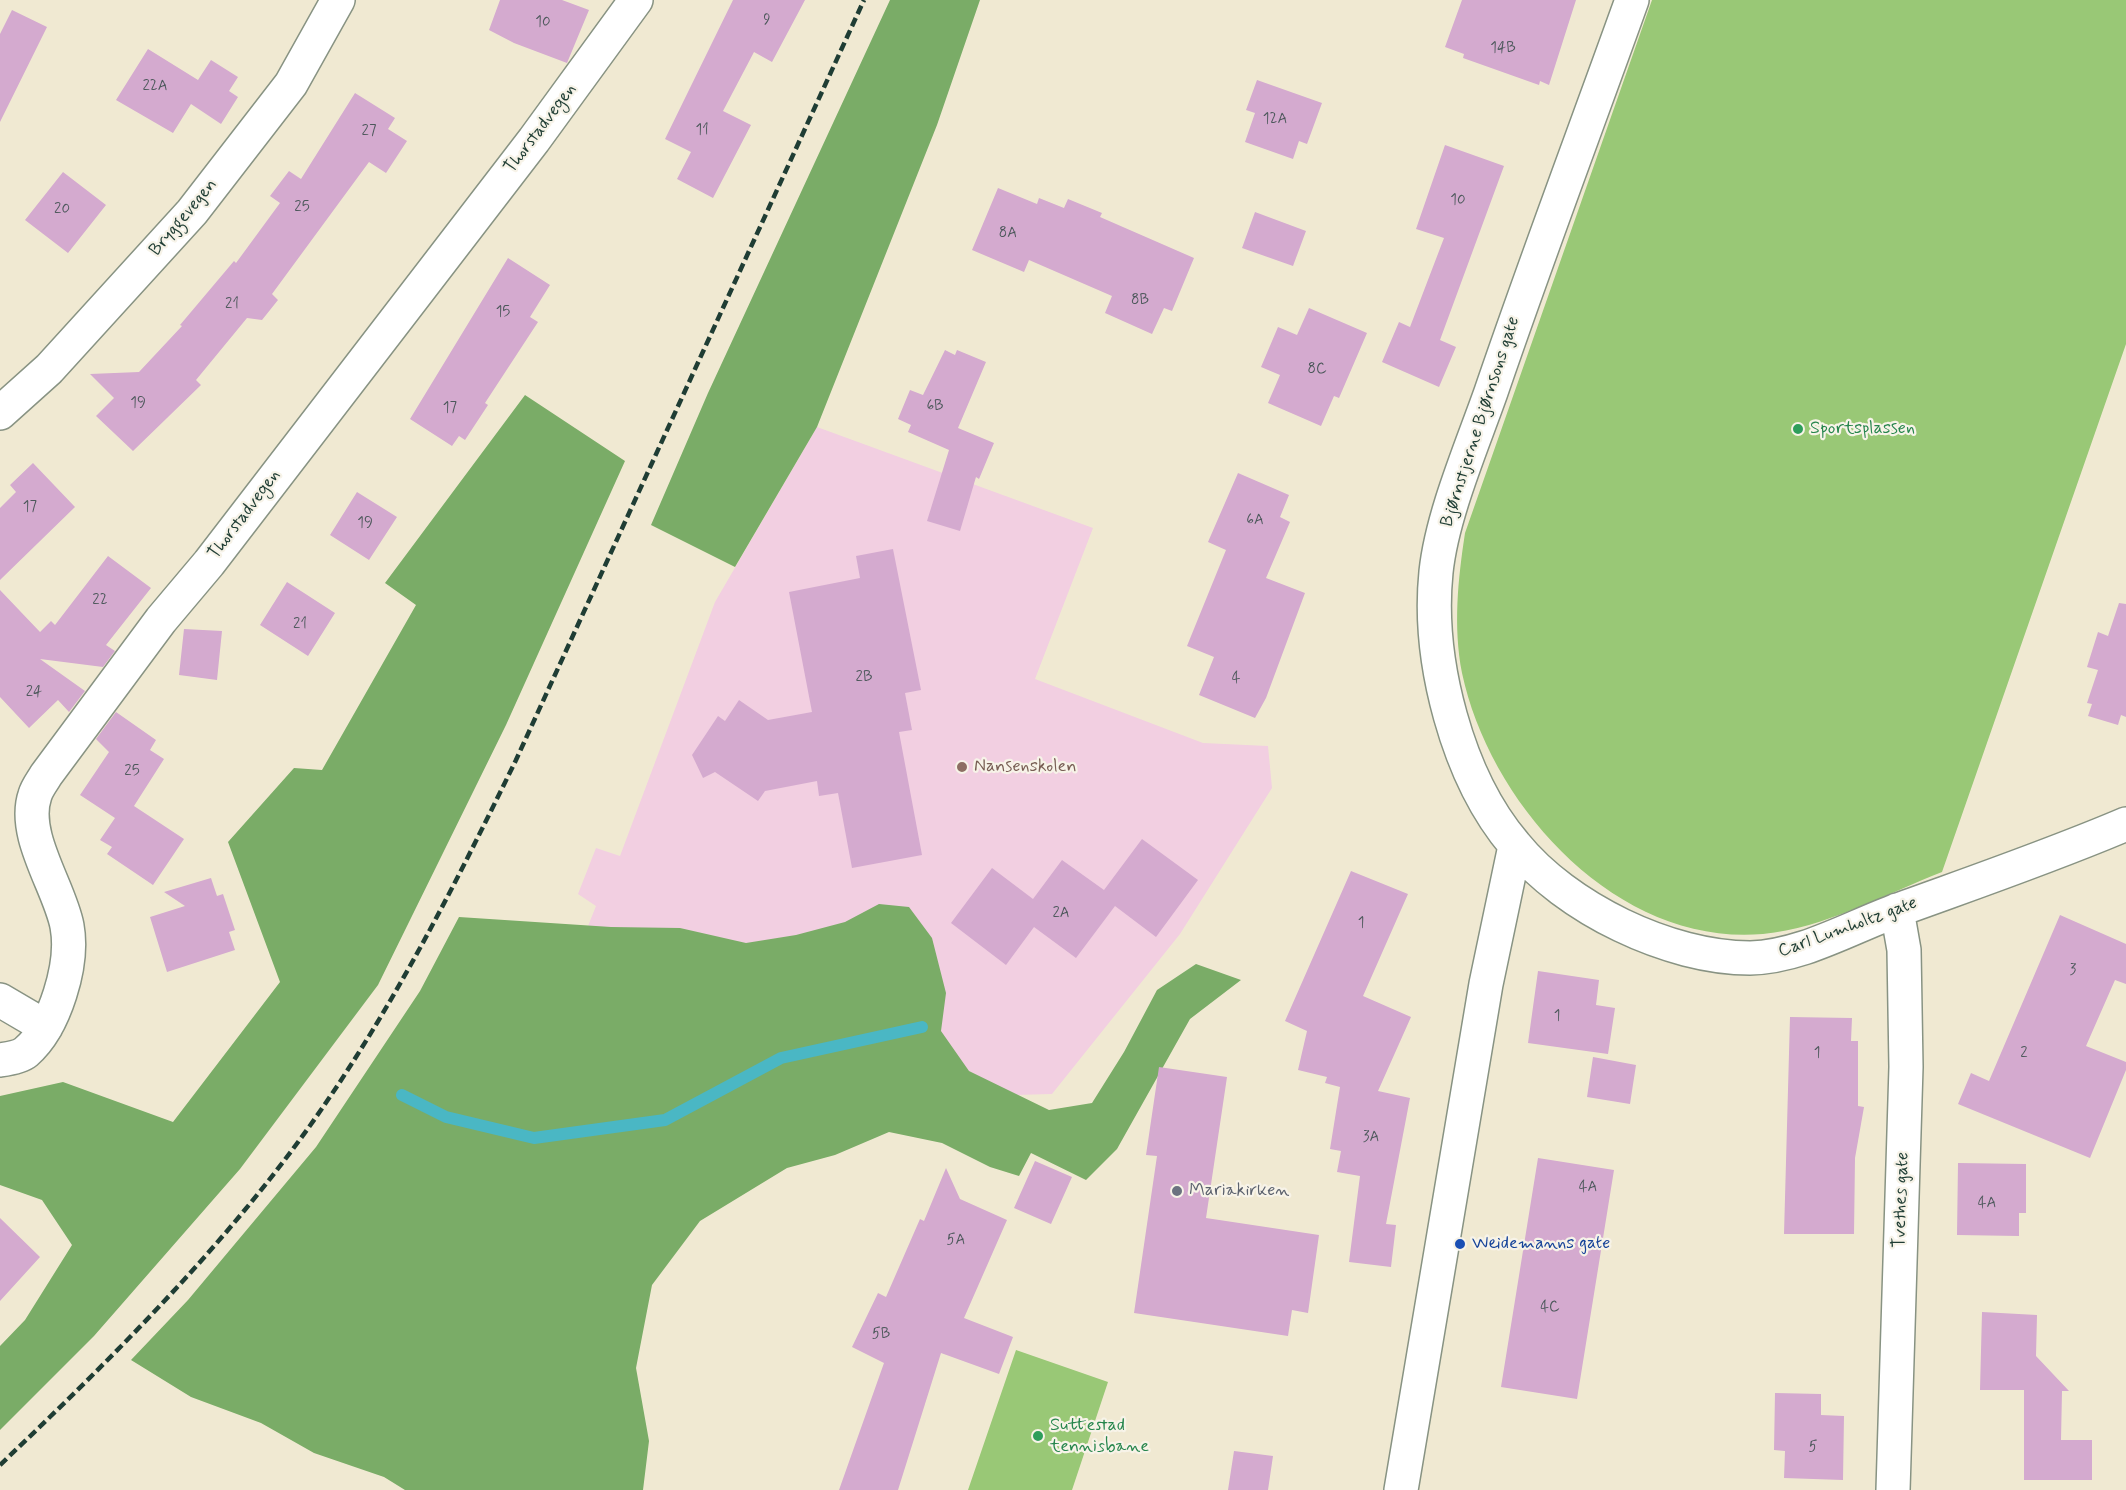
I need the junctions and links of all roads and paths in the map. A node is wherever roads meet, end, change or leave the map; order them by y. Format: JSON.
{"nodes":[{"id":1,"x":338,"y":0,"type":"edge"},
{"id":2,"x":636,"y":0,"type":"edge"},
{"id":3,"x":1632,"y":0,"type":"edge"},
{"id":4,"x":0,"y":413,"type":"edge"},
{"id":5,"x":2126,"y":824,"type":"edge"},
{"id":6,"x":1515,"y":846,"type":"junction"},
{"id":7,"x":1897,"y":910,"type":"junction"},
{"id":8,"x":0,"y":1000,"type":"edge"},
{"id":9,"x":46,"y":1027,"type":"junction"},
{"id":10,"x":0,"y":1060,"type":"edge"},
{"id":11,"x":1401,"y":1490,"type":"edge"},
{"id":12,"x":1893,"y":1490,"type":"edge"}],
"edges":[{"from":1,"to":4,"type":"street","name":"Bryggevegen"},
{"from":2,"to":9,"type":"street","name":"Thorstadvegen"},
{"from":3,"to":6,"type":"street","name":"Bjørnstjerne Bjørnsons gate"},
{"from":5,"to":7,"type":"street","name":"Carl Lumholtz gate"},
{"from":6,"to":7,"type":"street","name":"Carl Lumholtz gate"},
{"from":6,"to":11,"type":"street"},
{"from":7,"to":12,"type":"street","name":"Tvethes gate"},
{"from":8,"to":9,"type":"street"},
{"from":9,"to":10,"type":"street","name":"Thorstadvegen"}]}
